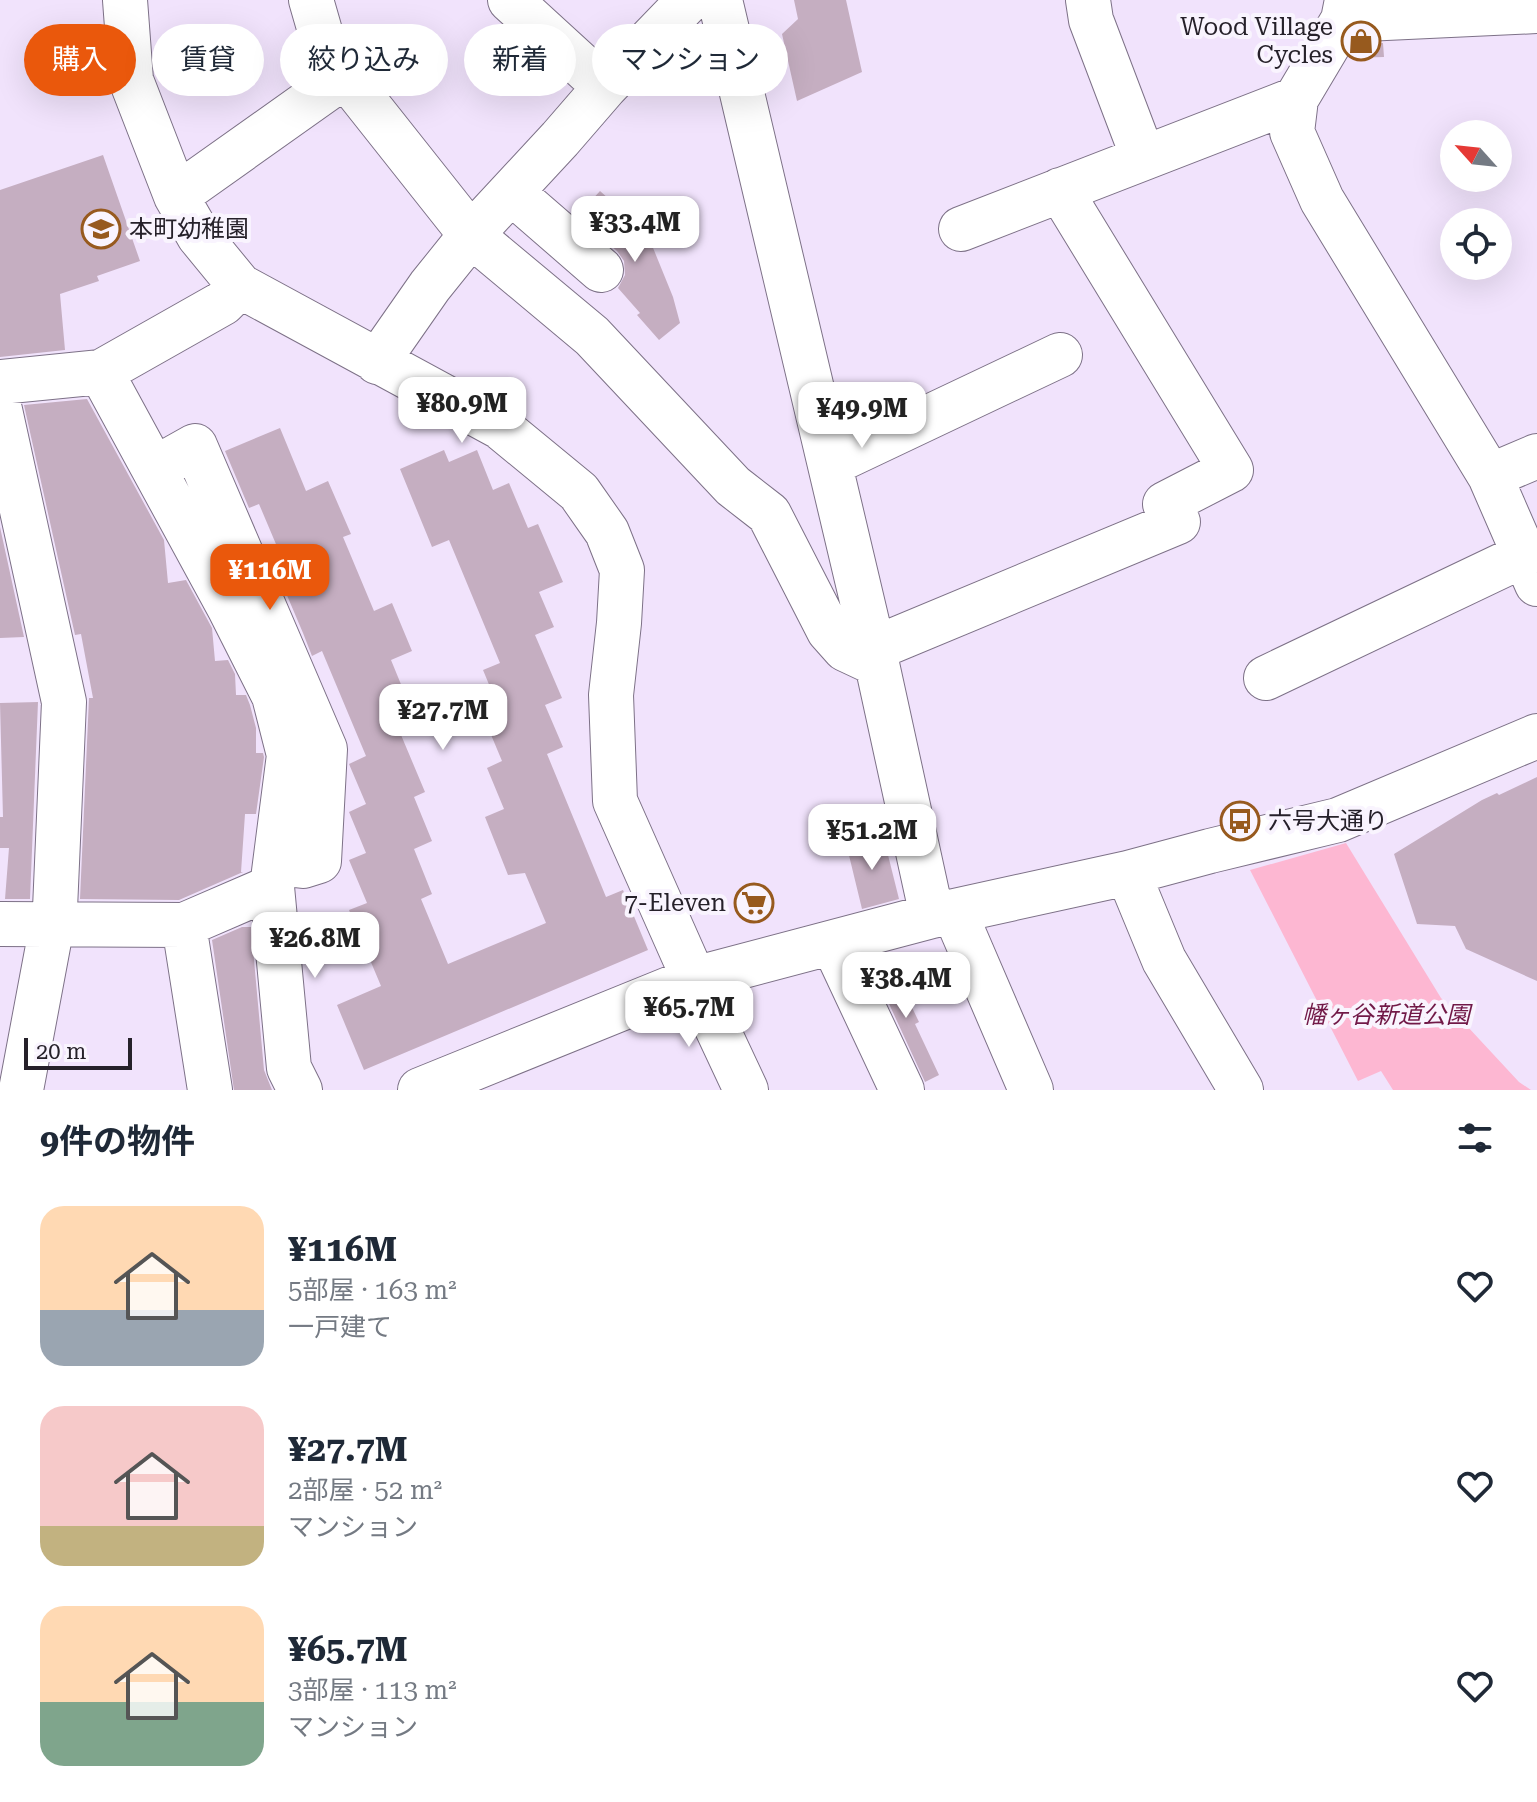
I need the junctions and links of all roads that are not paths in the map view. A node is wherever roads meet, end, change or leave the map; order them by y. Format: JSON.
{"nodes":[{"id":1,"x":125,"y":0,"type":"edge"},
{"id":2,"x":311,"y":0,"type":"edge"},
{"id":3,"x":510,"y":0,"type":"edge"},
{"id":4,"x":689,"y":0,"type":"edge"},
{"id":5,"x":720,"y":0,"type":"edge"},
{"id":6,"x":1088,"y":0,"type":"edge"},
{"id":7,"x":1345,"y":10,"type":"edge"},
{"id":8,"x":1537,"y":11,"type":"edge"},
{"id":9,"x":318,"y":24,"type":"edge"},
{"id":10,"x":666,"y":24,"type":"edge"},
{"id":11,"x":592,"y":75,"type":"edge"},
{"id":12,"x":317,"y":96,"type":"edge"},
{"id":13,"x":361,"y":96,"type":"edge"},
{"id":14,"x":597,"y":96,"type":"edge"},
{"id":15,"x":1296,"y":99,"type":"junction"},
{"id":16,"x":1143,"y":157,"type":"junction"},
{"id":17,"x":1060,"y":190,"type":"junction"},
{"id":18,"x":511,"y":192,"type":"junction"},
{"id":19,"x":176,"y":196,"type":"junction"},
{"id":20,"x":961,"y":229,"type":"dead end"},
{"id":21,"x":471,"y":235,"type":"junction"},
{"id":22,"x":601,"y":270,"type":"dead end"},
{"id":23,"x":240,"y":286,"type":"junction"},
{"id":24,"x":1060,"y":355,"type":"dead end"},
{"id":25,"x":377,"y":362,"type":"junction"},
{"id":26,"x":101,"y":372,"type":"junction"},
{"id":27,"x":0,"y":382,"type":"edge"},
{"id":28,"x":0,"y":410,"type":"edge"},
{"id":29,"x":1537,"y":456,"type":"edge"},
{"id":30,"x":830,"y":464,"type":"junction"},
{"id":31,"x":1490,"y":476,"type":"junction"},
{"id":32,"x":1531,"y":570,"type":"edge"},
{"id":33,"x":875,"y":657,"type":"junction"},
{"id":34,"x":1266,"y":678,"type":"dead end"},
{"id":35,"x":1537,"y":736,"type":"edge"},
{"id":36,"x":1128,"y":873,"type":"junction"},
{"id":37,"x":274,"y":875,"type":"junction"},
{"id":38,"x":943,"y":914,"type":"junction"},
{"id":39,"x":0,"y":924,"type":"edge"},
{"id":40,"x":52,"y":924,"type":"junction"},
{"id":41,"x":184,"y":925,"type":"junction"},
{"id":42,"x":833,"y":943,"type":"junction"},
{"id":43,"x":694,"y":979,"type":"junction"},
{"id":44,"x":21,"y":1090,"type":"edge"},
{"id":45,"x":210,"y":1090,"type":"edge"},
{"id":46,"x":300,"y":1090,"type":"edge"},
{"id":47,"x":420,"y":1090,"type":"edge"},
{"id":48,"x":746,"y":1090,"type":"edge"},
{"id":49,"x":902,"y":1090,"type":"edge"},
{"id":50,"x":1031,"y":1090,"type":"edge"},
{"id":51,"x":1241,"y":1090,"type":"edge"}],
"edges":[{"from":1,"to":19,"type":"street"},
{"from":2,"to":9,"type":"street"},
{"from":3,"to":11,"type":"street"},
{"from":4,"to":10,"type":"street"},
{"from":5,"to":30,"type":"street"},
{"from":6,"to":16,"type":"street"},
{"from":7,"to":8,"type":"street"},
{"from":7,"to":15,"type":"street"},
{"from":12,"to":19,"type":"street"},
{"from":13,"to":21,"type":"street"},
{"from":14,"to":18,"type":"street"},
{"from":15,"to":16,"type":"street"},
{"from":15,"to":31,"type":"street"},
{"from":16,"to":17,"type":"street"},
{"from":17,"to":20,"type":"street"},
{"from":17,"to":33,"type":"street"},
{"from":18,"to":21,"type":"street"},
{"from":18,"to":22,"type":"street"},
{"from":19,"to":23,"type":"street"},
{"from":21,"to":25,"type":"street"},
{"from":21,"to":33,"type":"street"},
{"from":23,"to":25,"type":"street"},
{"from":23,"to":26,"type":"street"},
{"from":24,"to":30,"type":"street"},
{"from":25,"to":43,"type":"street"},
{"from":26,"to":27,"type":"street"},
{"from":26,"to":37,"type":"street"},
{"from":28,"to":40,"type":"street"},
{"from":29,"to":31,"type":"street"},
{"from":30,"to":33,"type":"street"},
{"from":31,"to":32,"type":"street"},
{"from":32,"to":34,"type":"street"},
{"from":33,"to":38,"type":"street"},
{"from":35,"to":36,"type":"street"},
{"from":36,"to":38,"type":"street"},
{"from":36,"to":51,"type":"street"},
{"from":37,"to":41,"type":"street"},
{"from":37,"to":46,"type":"street"},
{"from":38,"to":42,"type":"street"},
{"from":38,"to":50,"type":"street"},
{"from":39,"to":40,"type":"street"},
{"from":40,"to":41,"type":"street"},
{"from":40,"to":44,"type":"street"},
{"from":41,"to":45,"type":"street"},
{"from":42,"to":43,"type":"street"},
{"from":42,"to":49,"type":"street"},
{"from":43,"to":47,"type":"street"},
{"from":43,"to":48,"type":"street"}]}
